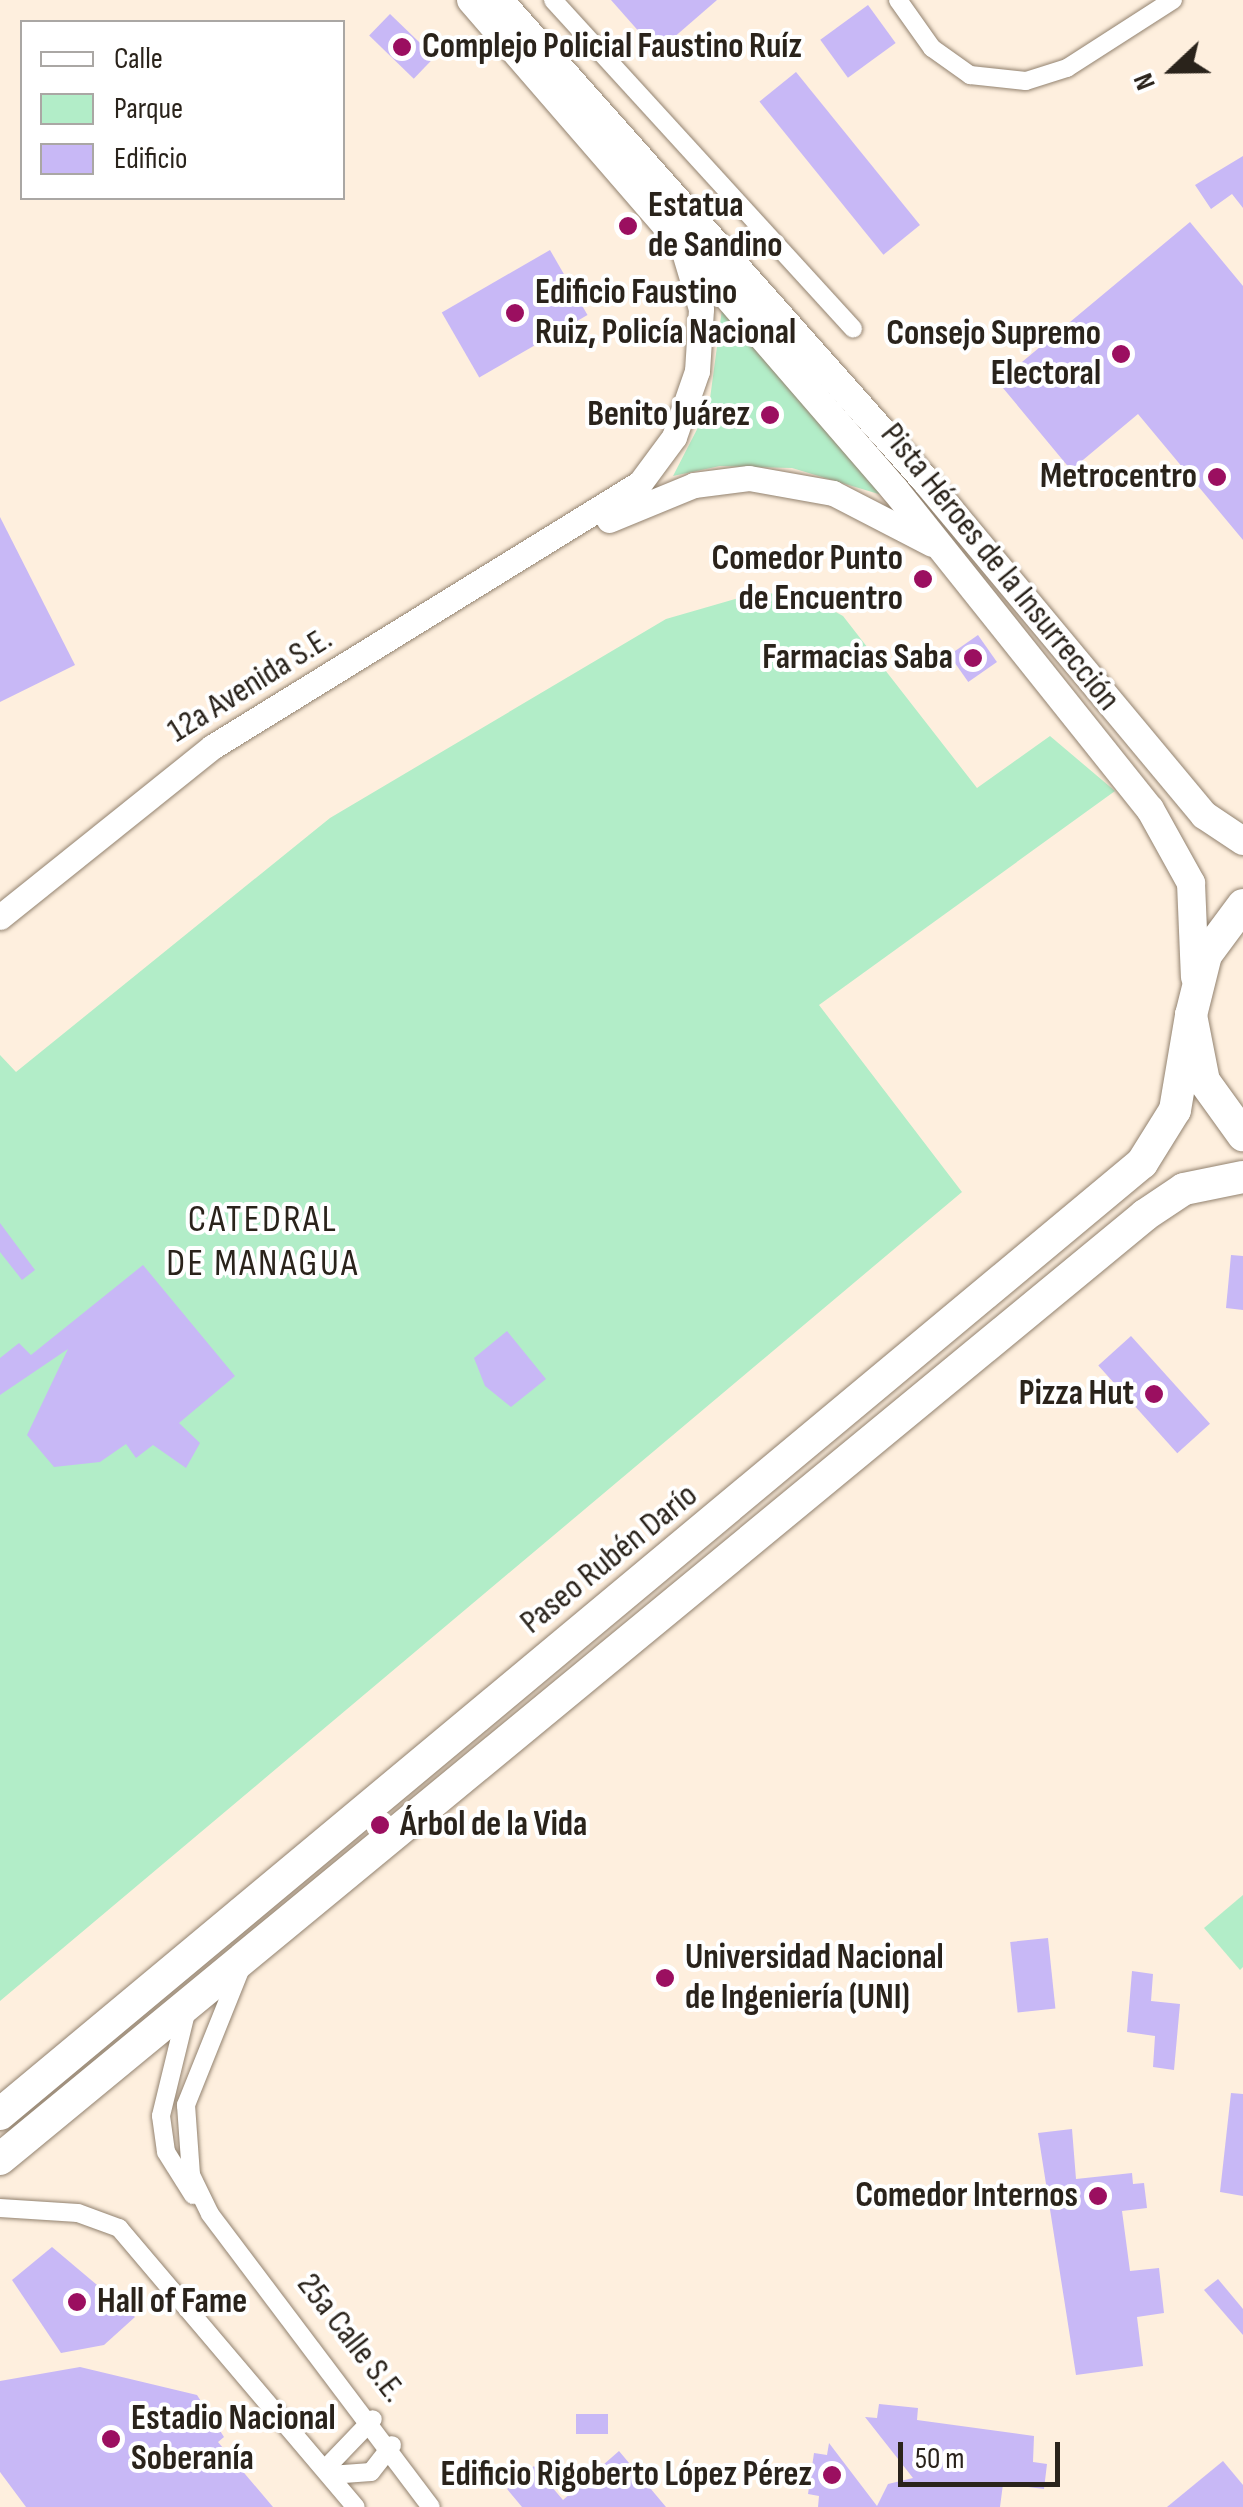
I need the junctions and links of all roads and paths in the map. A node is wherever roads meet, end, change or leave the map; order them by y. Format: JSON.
{"nodes":[{"id":1,"x":471,"y":0,"type":"edge"},
{"id":2,"x":486,"y":0,"type":"edge"},
{"id":3,"x":499,"y":0,"type":"edge"},
{"id":4,"x":554,"y":0,"type":"edge"},
{"id":5,"x":898,"y":0,"type":"edge"},
{"id":6,"x":1173,"y":0,"type":"edge"},
{"id":7,"x":511,"y":44,"type":"junction"},
{"id":8,"x":678,"y":239,"type":"junction"},
{"id":9,"x":853,"y":330,"type":"dead end"},
{"id":10,"x":558,"y":542,"type":"junction"},
{"id":11,"x":945,"y":554,"type":"junction"},
{"id":12,"x":1243,"y":841,"type":"edge"},
{"id":13,"x":1243,"y":906,"type":"edge"},
{"id":14,"x":0,"y":917,"type":"edge"},
{"id":15,"x":1193,"y":1002,"type":"junction"},
{"id":16,"x":1243,"y":1135,"type":"edge"},
{"id":17,"x":1243,"y":1176,"type":"edge"},
{"id":18,"x":244,"y":1960,"type":"junction"},
{"id":19,"x":187,"y":2009,"type":"junction"},
{"id":20,"x":0,"y":2114,"type":"edge"},
{"id":21,"x":0,"y":2159,"type":"edge"},
{"id":22,"x":0,"y":2208,"type":"edge"},
{"id":23,"x":210,"y":2214,"type":"junction"},
{"id":24,"x":373,"y":2419,"type":"junction"},
{"id":25,"x":392,"y":2445,"type":"junction"},
{"id":26,"x":327,"y":2472,"type":"junction"},
{"id":27,"x":356,"y":2507,"type":"edge"},
{"id":28,"x":431,"y":2507,"type":"edge"}],
"edges":[{"from":1,"to":7,"type":"main road","name":"Pista Héroes de la Insurrección"},
{"from":2,"to":7,"type":"main road"},
{"from":3,"to":12,"type":"main road","name":"Pista Héroes de la Insurrección"},
{"from":4,"to":9,"type":"street"},
{"from":5,"to":6,"type":"street"},
{"from":7,"to":8,"type":"main road","name":"Pista Héroes de la Insurrección"},
{"from":8,"to":10,"type":"street","name":"12a Avenida S.E."},
{"from":8,"to":11,"type":"main road","name":"Pista Héroes de la Insurrección"},
{"from":10,"to":11,"type":"street","name":"12a Avenida S.E."},
{"from":10,"to":14,"type":"street","name":"12a Avenida S.E."},
{"from":11,"to":15,"type":"main road","name":"Pista Héroes de la Insurrección"},
{"from":13,"to":15,"type":"highway","name":"Paseo Rubén Darío"},
{"from":15,"to":16,"type":"highway"},
{"from":15,"to":20,"type":"highway","name":"Paseo Rubén Darío"},
{"from":17,"to":18,"type":"highway"},
{"from":18,"to":19,"type":"highway"},
{"from":18,"to":23,"type":"street","name":"25a Calle S.E."},
{"from":19,"to":21,"type":"highway"},
{"from":19,"to":23,"type":"street","name":"25a Calle S.E."},
{"from":22,"to":26,"type":"street"},
{"from":23,"to":24,"type":"street","name":"25a Calle S.E."},
{"from":24,"to":25,"type":"street","name":"25a Calle S.E."},
{"from":24,"to":26,"type":"street"},
{"from":25,"to":26,"type":"street"},
{"from":25,"to":28,"type":"street","name":"25a Calle S.E."},
{"from":26,"to":27,"type":"street"}]}
